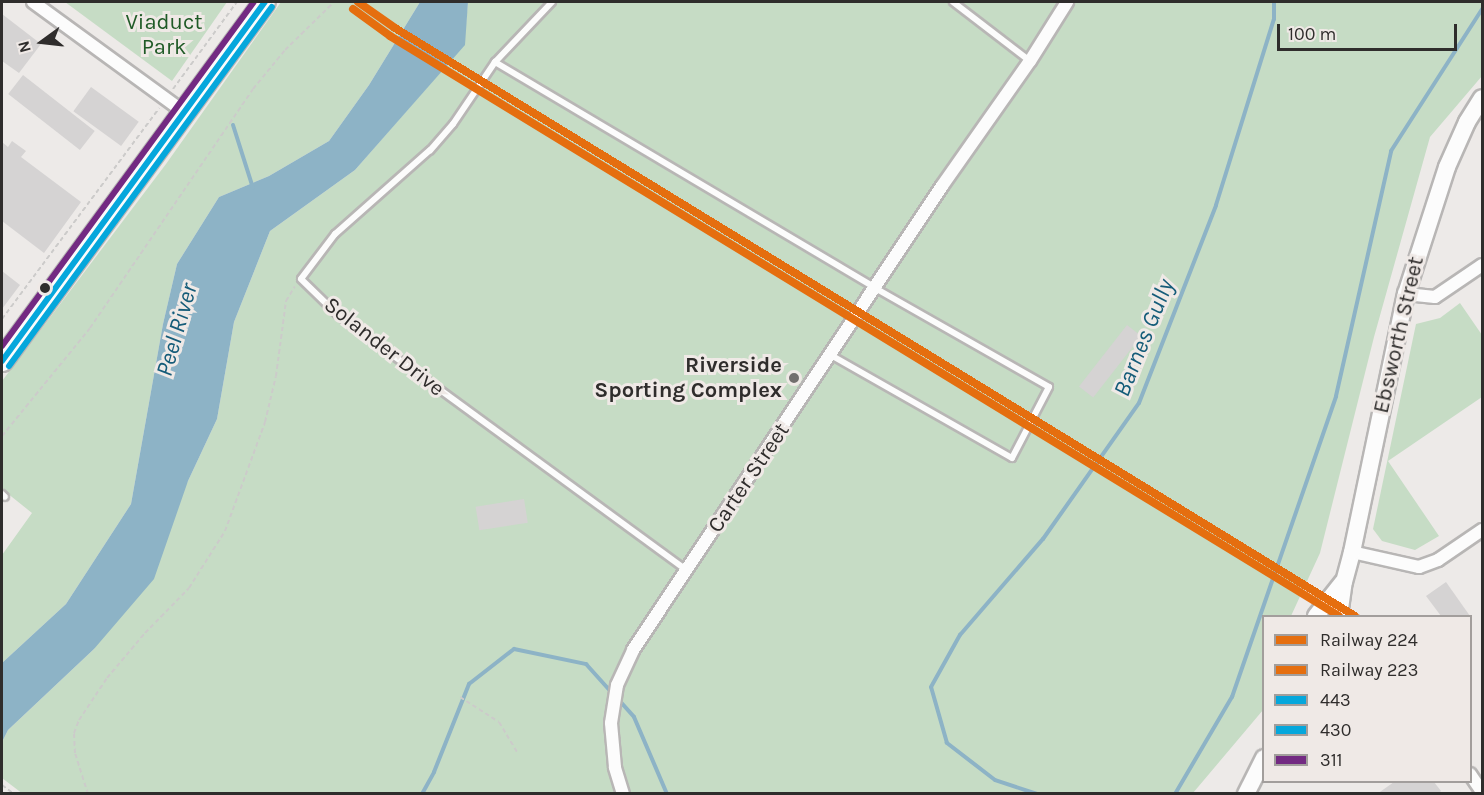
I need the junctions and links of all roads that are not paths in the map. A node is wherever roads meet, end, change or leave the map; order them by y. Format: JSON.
{"nodes":[{"id":1,"x":33,"y":2,"type":"edge"},
{"id":2,"x":265,"y":2,"type":"edge"},
{"id":3,"x":552,"y":2,"type":"edge"},
{"id":4,"x":953,"y":2,"type":"edge"},
{"id":5,"x":1067,"y":2,"type":"edge"},
{"id":6,"x":1030,"y":61,"type":"junction"},
{"id":7,"x":495,"y":62,"type":"junction"},
{"id":8,"x":1482,"y":98,"type":"edge"},
{"id":9,"x":184,"y":112,"type":"junction"},
{"id":10,"x":1482,"y":265,"type":"edge"},
{"id":11,"x":875,"y":288,"type":"junction"},
{"id":12,"x":1406,"y":294,"type":"junction"},
{"id":13,"x":831,"y":355,"type":"junction"},
{"id":14,"x":2,"y":361,"type":"edge"},
{"id":15,"x":1482,"y":530,"type":"edge"},
{"id":16,"x":1352,"y":552,"type":"junction"},
{"id":17,"x":686,"y":570,"type":"junction"},
{"id":18,"x":1344,"y":582,"type":"junction"},
{"id":19,"x":1317,"y":615,"type":"edge"},
{"id":20,"x":1339,"y":615,"type":"edge"},
{"id":21,"x":1262,"y":760,"type":"edge"},
{"id":22,"x":1472,"y":777,"type":"edge"},
{"id":23,"x":1482,"y":792,"type":"edge"},
{"id":24,"x":623,"y":794,"type":"edge"},
{"id":25,"x":1246,"y":794,"type":"edge"}],
"edges":[{"from":1,"to":9,"type":"street"},
{"from":2,"to":9,"type":"main road"},
{"from":3,"to":7,"type":"lane"},
{"from":4,"to":6,"type":"lane"},
{"from":5,"to":6,"type":"street","name":"Carter Street"},
{"from":6,"to":11,"type":"street","name":"Carter Street"},
{"from":7,"to":11,"type":"lane"},
{"from":7,"to":17,"type":"lane","name":"Solander Drive"},
{"from":8,"to":12,"type":"street","name":"Ebsworth Street"},
{"from":9,"to":14,"type":"main road"},
{"from":10,"to":12,"type":"street"},
{"from":11,"to":13,"type":"street","name":"Carter Street"},
{"from":11,"to":13,"type":"lane"},
{"from":12,"to":16,"type":"street","name":"Ebsworth Street"},
{"from":13,"to":17,"type":"street","name":"Carter Street"},
{"from":15,"to":16,"type":"street"},
{"from":16,"to":18,"type":"street","name":"Ebsworth Street"},
{"from":17,"to":24,"type":"street","name":"Carter Street"},
{"from":18,"to":19,"type":"street","name":"Ebsworth Street"},
{"from":18,"to":20,"type":"street","name":"Ebsworth Street"},
{"from":21,"to":25,"type":"street"},
{"from":22,"to":23,"type":"street"}]}
